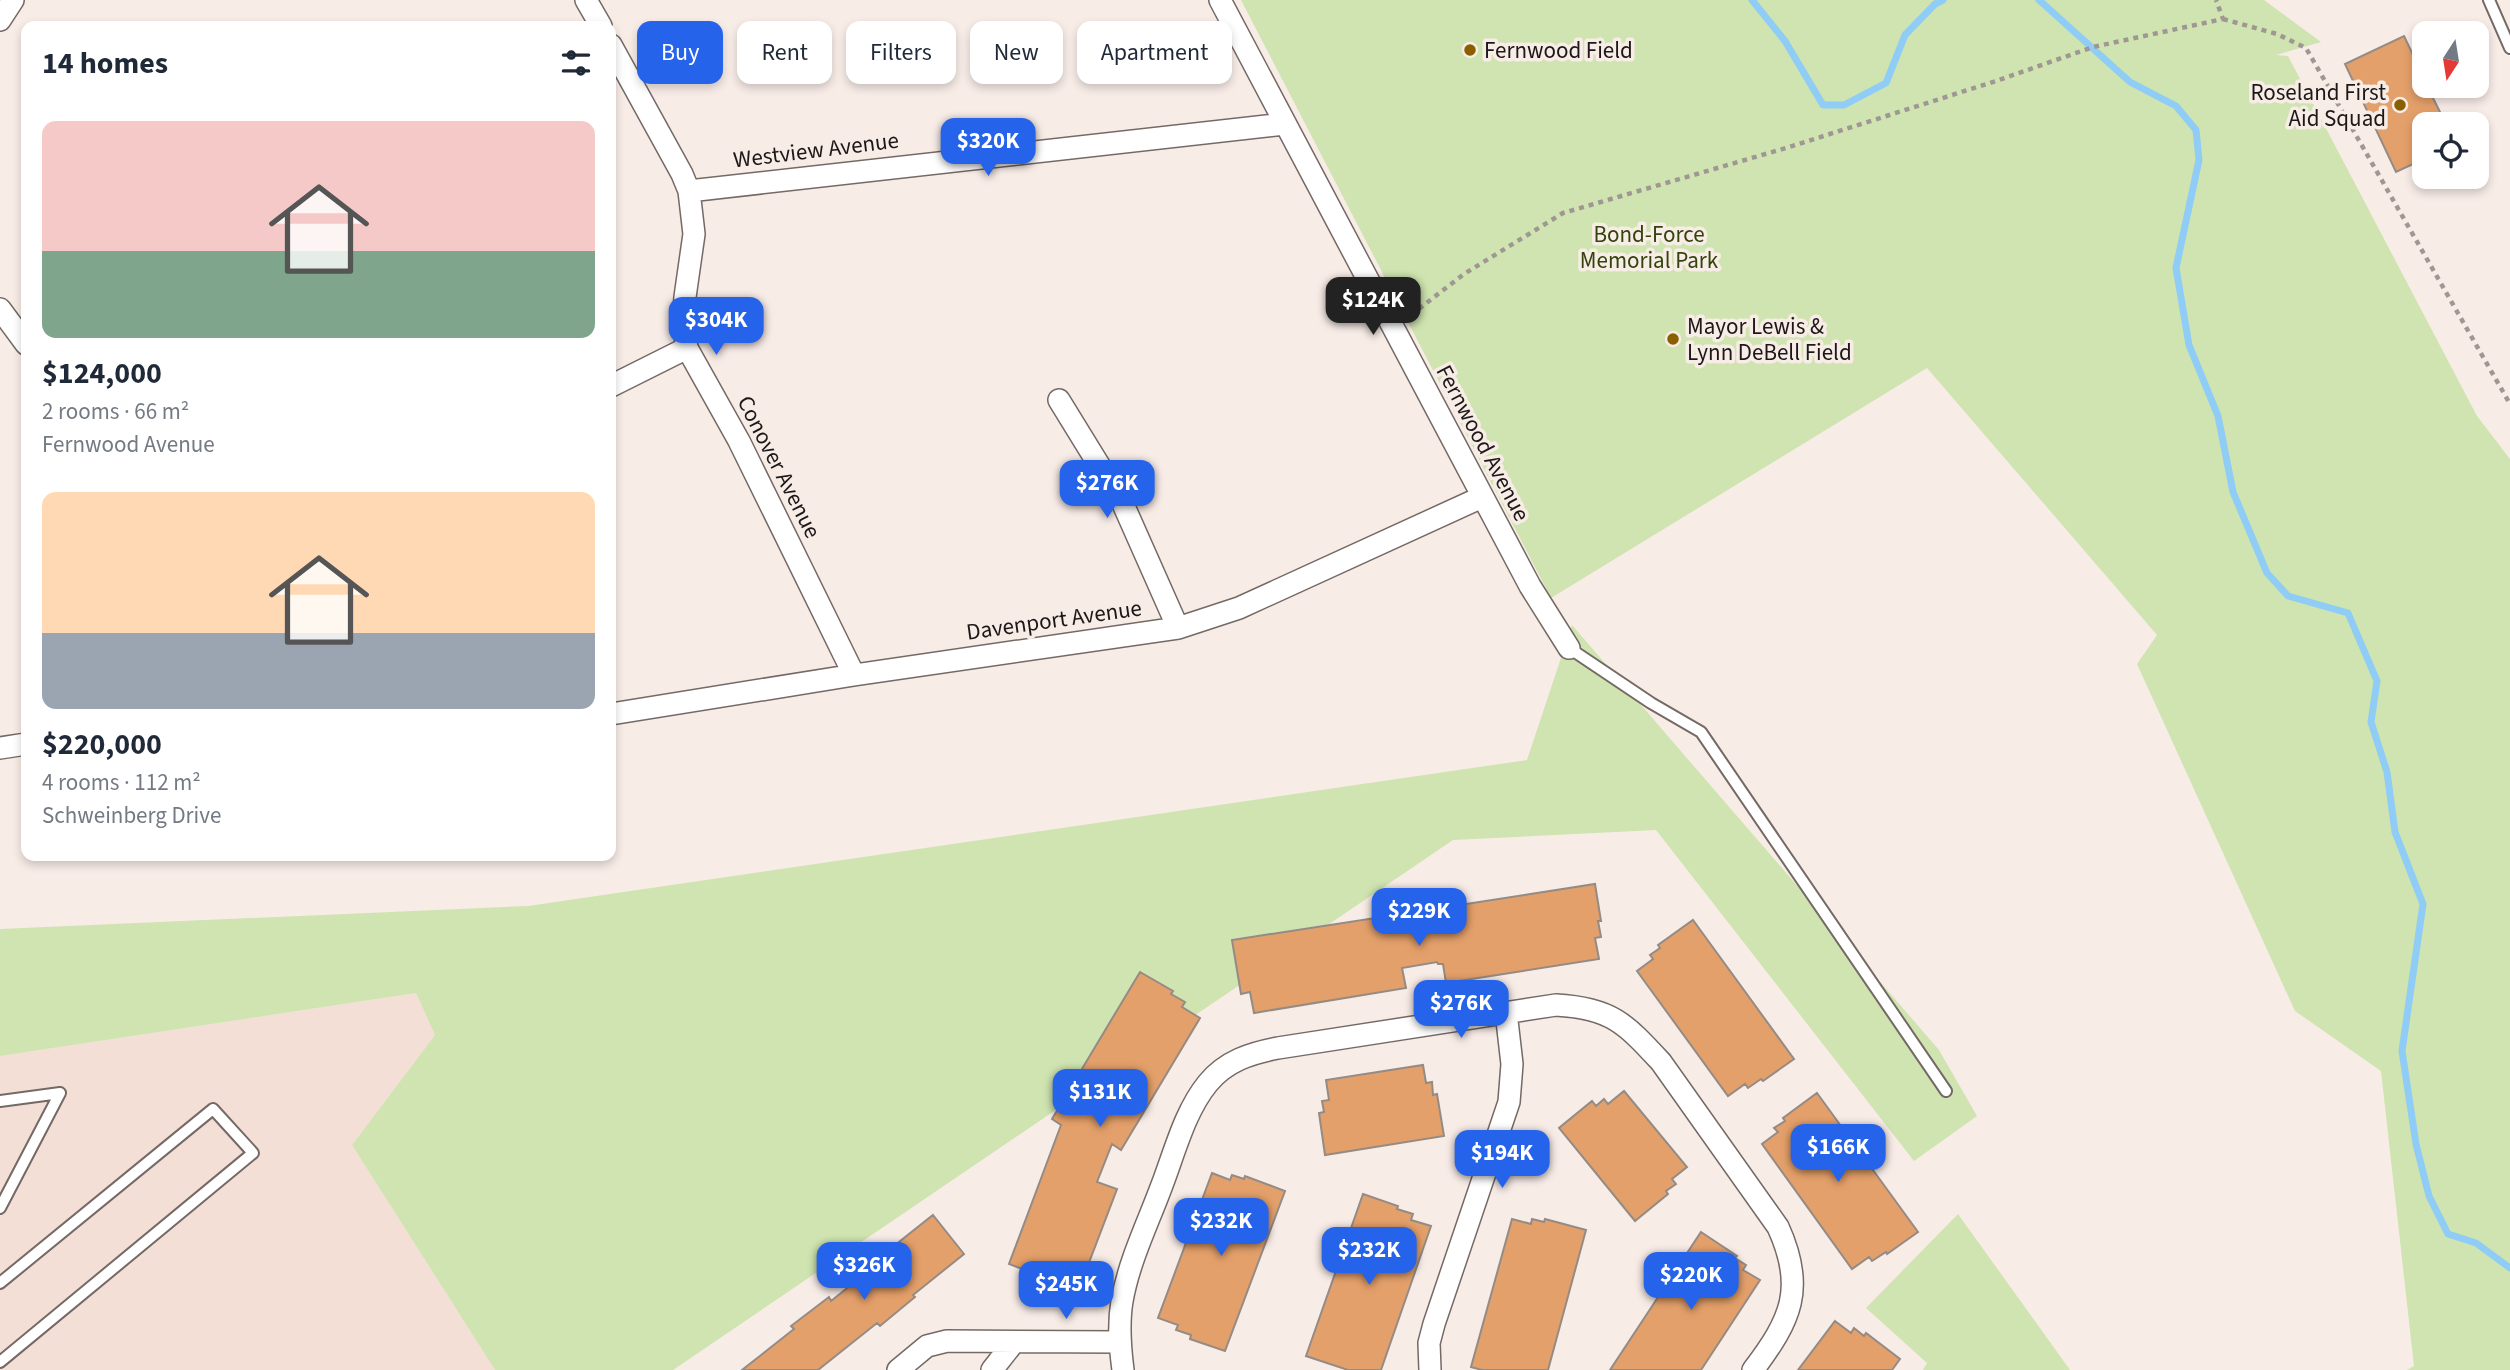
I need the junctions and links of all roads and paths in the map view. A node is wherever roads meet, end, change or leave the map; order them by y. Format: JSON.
{"nodes":[{"id":1,"x":13,"y":0,"type":"edge"},
{"id":2,"x":586,"y":0,"type":"edge"},
{"id":3,"x":1220,"y":0,"type":"edge"},
{"id":4,"x":2216,"y":0,"type":"edge"},
{"id":5,"x":2489,"y":0,"type":"edge"},
{"id":6,"x":2223,"y":19,"type":"junction"},
{"id":7,"x":0,"y":20,"type":"edge"},
{"id":8,"x":598,"y":21,"type":"edge"},
{"id":9,"x":2510,"y":48,"type":"edge"},
{"id":10,"x":616,"y":54,"type":"edge"},
{"id":11,"x":1284,"y":124,"type":"junction"},
{"id":12,"x":689,"y":191,"type":"junction"},
{"id":13,"x":0,"y":309,"type":"edge"},
{"id":14,"x":1410,"y":315,"type":"dead end"},
{"id":15,"x":21,"y":337,"type":"edge"},
{"id":16,"x":687,"y":348,"type":"junction"},
{"id":17,"x":616,"y":384,"type":"edge"},
{"id":18,"x":1059,"y":400,"type":"dead end"},
{"id":19,"x":2510,"y":404,"type":"edge"},
{"id":20,"x":1482,"y":497,"type":"junction"},
{"id":21,"x":1178,"y":628,"type":"junction"},
{"id":22,"x":1569,"y":648,"type":"joint"},
{"id":23,"x":854,"y":675,"type":"junction"},
{"id":24,"x":616,"y":713,"type":"edge"},
{"id":25,"x":21,"y":745,"type":"edge"},
{"id":26,"x":0,"y":748,"type":"edge"},
{"id":27,"x":1506,"y":1012,"type":"junction"},
{"id":28,"x":1946,"y":1091,"type":"dead end"},
{"id":29,"x":0,"y":1101,"type":"edge"},
{"id":30,"x":0,"y":1208,"type":"edge"},
{"id":31,"x":0,"y":1283,"type":"edge"},
{"id":32,"x":1014,"y":1342,"type":"junction"},
{"id":33,"x":1119,"y":1342,"type":"junction"},
{"id":34,"x":0,"y":1362,"type":"edge"},
{"id":35,"x":898,"y":1370,"type":"edge"},
{"id":36,"x":992,"y":1370,"type":"edge"},
{"id":37,"x":1124,"y":1370,"type":"edge"},
{"id":38,"x":1430,"y":1370,"type":"edge"},
{"id":39,"x":1753,"y":1370,"type":"edge"}],
"edges":[{"from":1,"to":7,"type":"street"},
{"from":2,"to":8,"type":"street"},
{"from":3,"to":11,"type":"street","name":"Fernwood Avenue"},
{"from":4,"to":6,"type":"path"},
{"from":5,"to":9,"type":"lane"},
{"from":6,"to":14,"type":"path"},
{"from":6,"to":19,"type":"path"},
{"from":10,"to":12,"type":"street","name":"Conover Avenue"},
{"from":11,"to":12,"type":"street","name":"Westview Avenue"},
{"from":11,"to":20,"type":"street","name":"Fernwood Avenue"},
{"from":12,"to":16,"type":"street","name":"Conover Avenue"},
{"from":13,"to":15,"type":"street"},
{"from":16,"to":17,"type":"street"},
{"from":16,"to":23,"type":"street","name":"Conover Avenue"},
{"from":18,"to":21,"type":"street"},
{"from":20,"to":21,"type":"street","name":"Davenport Avenue"},
{"from":20,"to":22,"type":"street","name":"Fernwood Avenue"},
{"from":21,"to":23,"type":"street","name":"Davenport Avenue"},
{"from":22,"to":28,"type":"lane"},
{"from":23,"to":24,"type":"street","name":"Davenport Avenue"},
{"from":25,"to":26,"type":"street"},
{"from":27,"to":33,"type":"street"},
{"from":27,"to":38,"type":"street"},
{"from":27,"to":39,"type":"street"},
{"from":29,"to":30,"type":"lane"},
{"from":31,"to":34,"type":"lane"},
{"from":32,"to":33,"type":"street"},
{"from":32,"to":35,"type":"street"},
{"from":32,"to":36,"type":"street"},
{"from":33,"to":37,"type":"street"}]}
